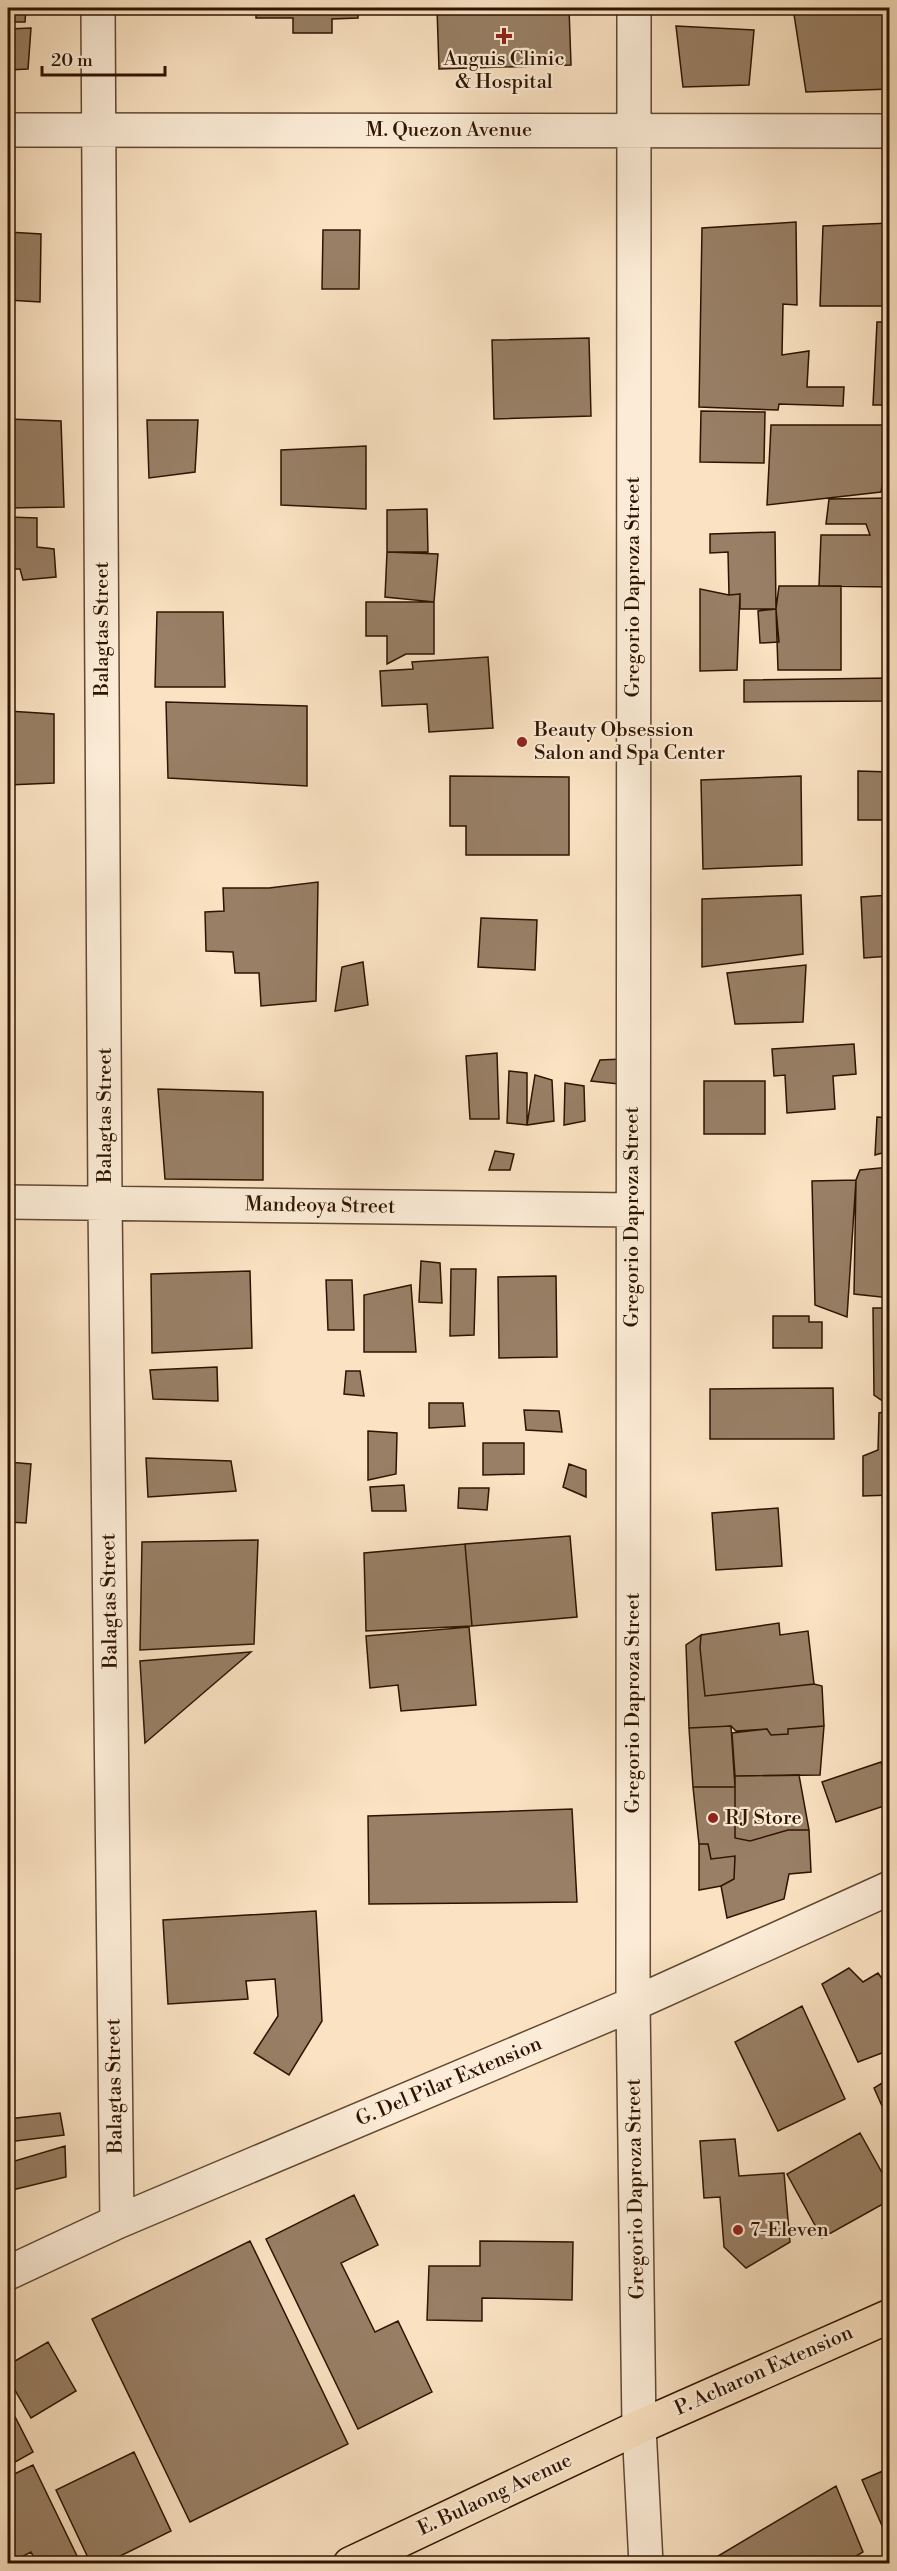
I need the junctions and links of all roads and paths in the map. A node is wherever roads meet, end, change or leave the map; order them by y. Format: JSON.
{"nodes":[{"id":1,"x":98,"y":8,"type":"edge"},
{"id":2,"x":634,"y":8,"type":"edge"},
{"id":3,"x":8,"y":130,"type":"edge"},
{"id":4,"x":100,"y":130,"type":"junction"},
{"id":5,"x":634,"y":130,"type":"junction"},
{"id":6,"x":890,"y":131,"type":"edge"},
{"id":7,"x":8,"y":1202,"type":"edge"},
{"id":8,"x":105,"y":1203,"type":"junction"},
{"id":9,"x":632,"y":1210,"type":"junction"},
{"id":10,"x":890,"y":1888,"type":"edge"},
{"id":11,"x":633,"y":2004,"type":"junction"},
{"id":12,"x":117,"y":2222,"type":"junction"},
{"id":13,"x":8,"y":2272,"type":"edge"},
{"id":14,"x":890,"y":2316,"type":"edge"},
{"id":15,"x":639,"y":2427,"type":"junction"},
{"id":16,"x":350,"y":2564,"type":"edge"},
{"id":17,"x":646,"y":2564,"type":"edge"}],
"edges":[{"from":1,"to":4,"type":"street","name":"Balagtas Street"},
{"from":2,"to":5,"type":"street","name":"Gregorio Daproza Street"},
{"from":3,"to":4,"type":"street","name":"M. Quezon Avenue"},
{"from":4,"to":5,"type":"street","name":"M. Quezon Avenue"},
{"from":4,"to":8,"type":"street","name":"Balagtas Street"},
{"from":5,"to":6,"type":"street","name":"M. Quezon Avenue"},
{"from":5,"to":9,"type":"street","name":"Gregorio Daproza Street"},
{"from":7,"to":8,"type":"street","name":"Mandeoya Street"},
{"from":8,"to":9,"type":"street","name":"Mandeoya Street"},
{"from":8,"to":12,"type":"street","name":"Balagtas Street"},
{"from":9,"to":11,"type":"street","name":"Gregorio Daproza Street"},
{"from":10,"to":11,"type":"street","name":"G. Del Pilar Extension"},
{"from":11,"to":12,"type":"street","name":"G. Del Pilar Extension"},
{"from":11,"to":15,"type":"street","name":"Gregorio Daproza Street"},
{"from":12,"to":13,"type":"street","name":"G. Del Pilar Extension"},
{"from":14,"to":15,"type":"main road","name":"P. Acharon Extension"},
{"from":15,"to":16,"type":"main road","name":"E. Bulaong Avenue"},
{"from":15,"to":17,"type":"street","name":"Gregorio Daproza Street"}]}
